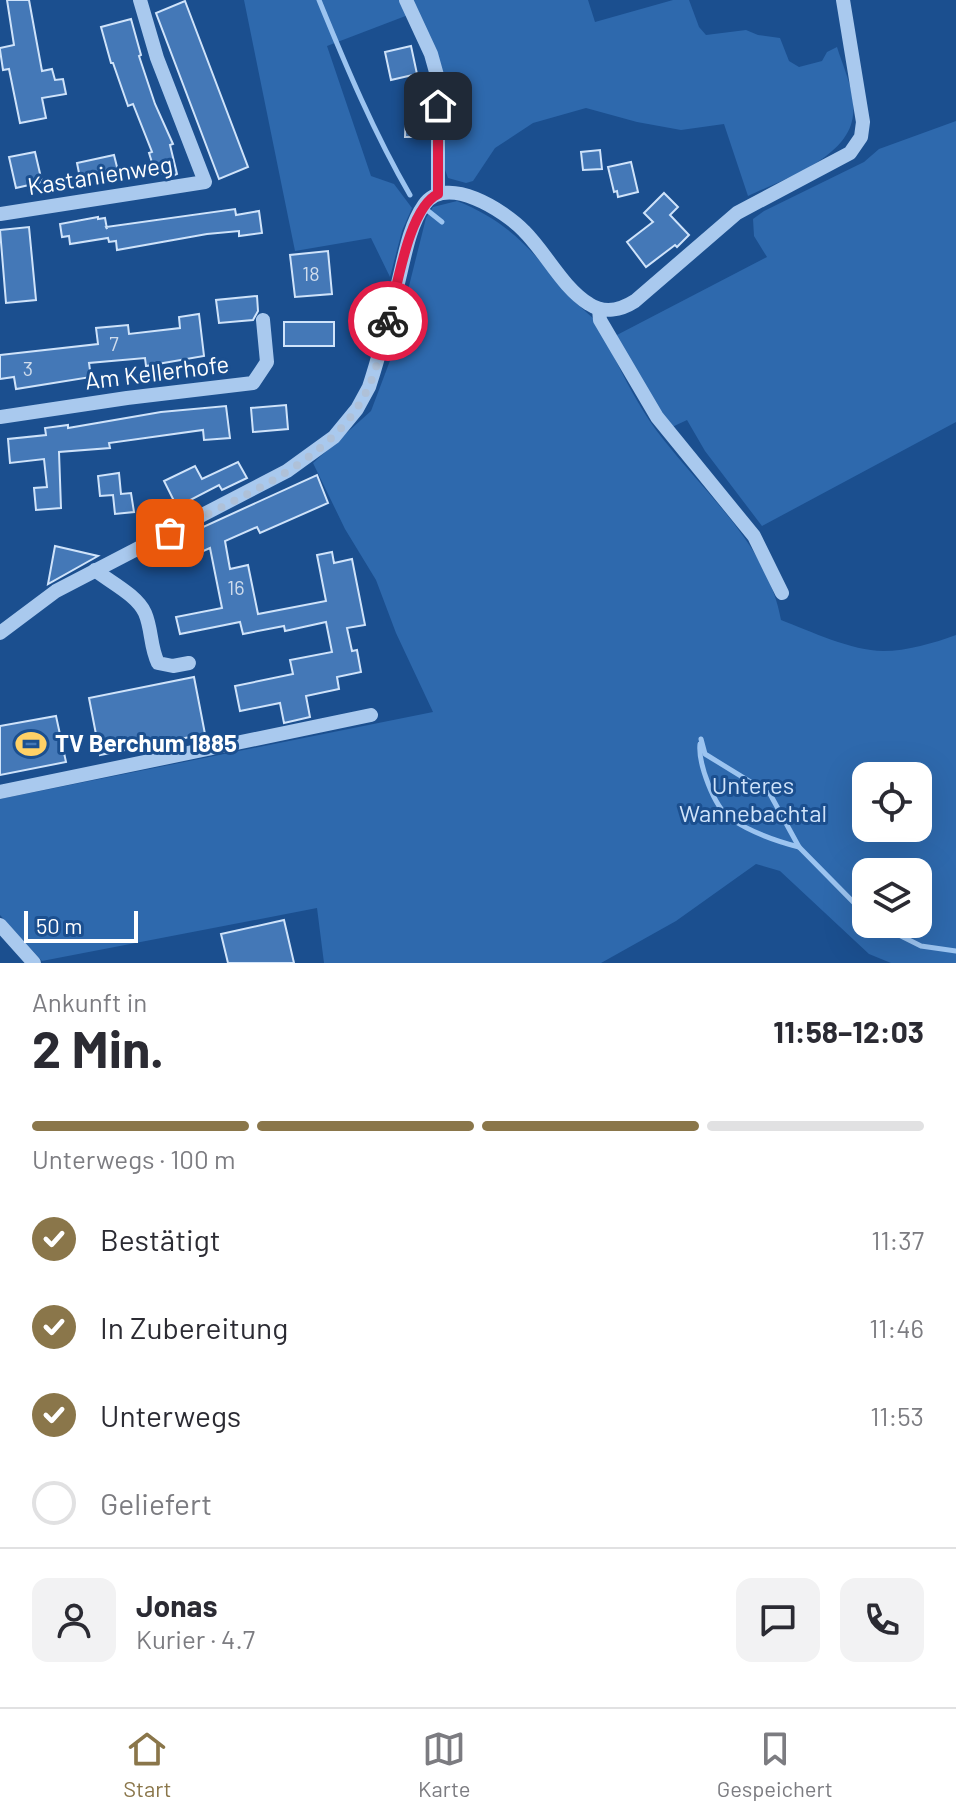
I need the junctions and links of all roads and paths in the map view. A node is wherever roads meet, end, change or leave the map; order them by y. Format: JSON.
{"nodes":[{"id":1,"x":140,"y":0,"type":"edge"},
{"id":2,"x":406,"y":0,"type":"edge"},
{"id":3,"x":843,"y":0,"type":"edge"},
{"id":4,"x":438,"y":194,"type":"junction"},
{"id":5,"x":0,"y":214,"type":"edge"},
{"id":6,"x":599,"y":309,"type":"junction"},
{"id":7,"x":263,"y":320,"type":"dead end"},
{"id":8,"x":0,"y":417,"type":"edge"},
{"id":9,"x":95,"y":570,"type":"junction"},
{"id":10,"x":782,"y":593,"type":"dead end"},
{"id":11,"x":0,"y":633,"type":"edge"},
{"id":12,"x":189,"y":663,"type":"dead end"},
{"id":13,"x":371,"y":715,"type":"dead end"},
{"id":14,"x":0,"y":792,"type":"edge"},
{"id":15,"x":0,"y":925,"type":"edge"},
{"id":16,"x":34,"y":963,"type":"edge"}],
"edges":[{"from":1,"to":5,"type":"street","name":"Kastanienweg"},
{"from":2,"to":4,"type":"street"},
{"from":3,"to":6,"type":"street"},
{"from":4,"to":6,"type":"street"},
{"from":4,"to":9,"type":"street"},
{"from":6,"to":10,"type":"street"},
{"from":7,"to":8,"type":"street","name":"Am Kellerhofe"},
{"from":9,"to":11,"type":"street"},
{"from":9,"to":12,"type":"street"},
{"from":13,"to":14,"type":"street"},
{"from":15,"to":16,"type":"street"}]}
